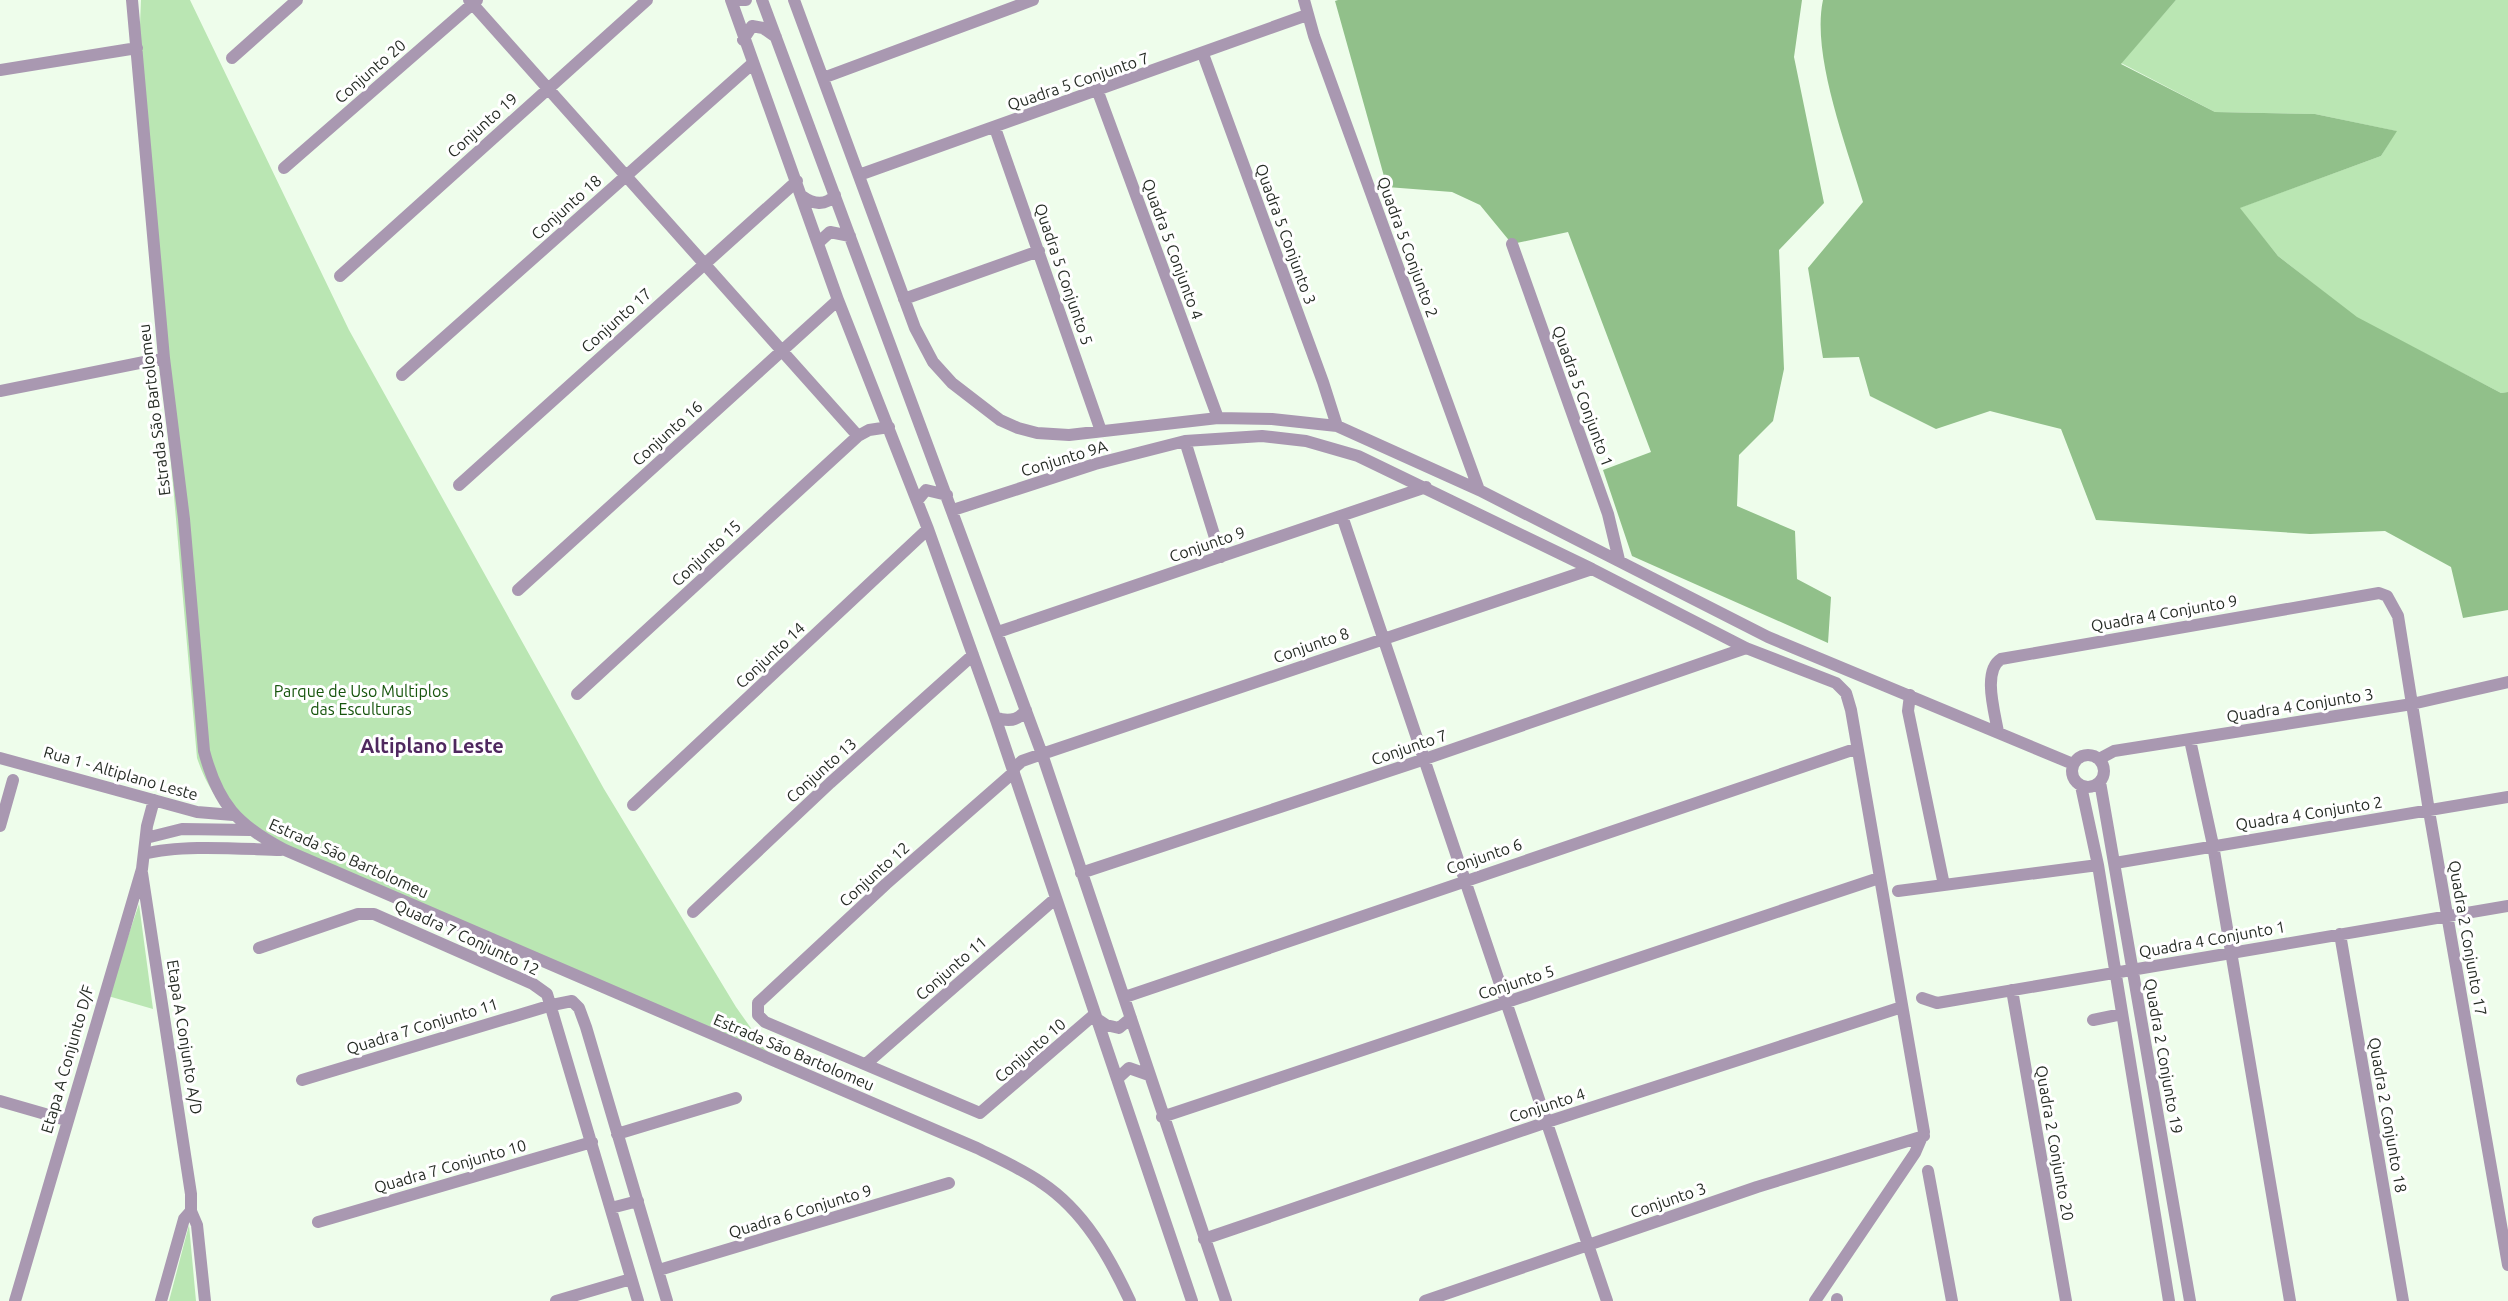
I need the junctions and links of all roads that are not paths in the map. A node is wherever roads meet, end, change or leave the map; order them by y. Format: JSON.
{"nodes":[{"id":1,"x":132,"y":0,"type":"edge"},
{"id":2,"x":297,"y":0,"type":"edge"},
{"id":3,"x":647,"y":0,"type":"edge"},
{"id":4,"x":731,"y":0,"type":"edge"},
{"id":5,"x":737,"y":0,"type":"edge"},
{"id":6,"x":746,"y":0,"type":"edge"},
{"id":7,"x":762,"y":0,"type":"edge"},
{"id":8,"x":794,"y":0,"type":"edge"},
{"id":9,"x":1033,"y":0,"type":"edge"},
{"id":10,"x":1304,"y":0,"type":"edge"},
{"id":11,"x":473,"y":1,"type":"edge"},
{"id":12,"x":1307,"y":15,"type":"junction"},
{"id":13,"x":777,"y":38,"type":"junction"},
{"id":14,"x":743,"y":40,"type":"junction"},
{"id":15,"x":137,"y":48,"type":"junction"},
{"id":16,"x":1203,"y":54,"type":"junction"},
{"id":17,"x":232,"y":58,"type":"dead end"},
{"id":18,"x":752,"y":64,"type":"junction"},
{"id":19,"x":0,"y":70,"type":"edge"},
{"id":20,"x":823,"y":78,"type":"junction"},
{"id":21,"x":548,"y":88,"type":"junction"},
{"id":22,"x":1098,"y":92,"type":"junction"},
{"id":23,"x":995,"y":128,"type":"junction"},
{"id":24,"x":284,"y":168,"type":"dead end"},
{"id":25,"x":859,"y":175,"type":"junction"},
{"id":26,"x":626,"y":176,"type":"junction"},
{"id":27,"x":797,"y":181,"type":"junction"},
{"id":28,"x":835,"y":195,"type":"junction"},
{"id":29,"x":802,"y":196,"type":"junction"},
{"id":30,"x":850,"y":236,"type":"junction"},
{"id":31,"x":819,"y":242,"type":"junction"},
{"id":32,"x":1512,"y":244,"type":"dead end"},
{"id":33,"x":1039,"y":251,"type":"junction"},
{"id":34,"x":704,"y":264,"type":"junction"},
{"id":35,"x":340,"y":276,"type":"dead end"},
{"id":36,"x":904,"y":299,"type":"junction"},
{"id":37,"x":838,"y":300,"type":"junction"},
{"id":38,"x":781,"y":352,"type":"junction"},
{"id":39,"x":164,"y":358,"type":"junction"},
{"id":40,"x":402,"y":375,"type":"dead end"},
{"id":41,"x":0,"y":391,"type":"edge"},
{"id":42,"x":1218,"y":418,"type":"junction"},
{"id":43,"x":1337,"y":426,"type":"junction"},
{"id":44,"x":889,"y":428,"type":"junction"},
{"id":45,"x":1101,"y":431,"type":"junction"},
{"id":46,"x":858,"y":436,"type":"junction"},
{"id":47,"x":1185,"y":441,"type":"junction"},
{"id":48,"x":459,"y":485,"type":"dead end"},
{"id":49,"x":1426,"y":487,"type":"junction"},
{"id":50,"x":1479,"y":490,"type":"junction"},
{"id":51,"x":947,"y":495,"type":"junction"},
{"id":52,"x":917,"y":501,"type":"junction"},
{"id":53,"x":953,"y":510,"type":"junction"},
{"id":54,"x":1342,"y":516,"type":"junction"},
{"id":55,"x":928,"y":529,"type":"junction"},
{"id":56,"x":1221,"y":557,"type":"junction"},
{"id":57,"x":1619,"y":560,"type":"junction"},
{"id":58,"x":1592,"y":569,"type":"junction"},
{"id":59,"x":518,"y":590,"type":"dead end"},
{"id":60,"x":2398,"y":616,"type":"joint"},
{"id":61,"x":998,"y":632,"type":"junction"},
{"id":62,"x":1384,"y":637,"type":"junction"},
{"id":63,"x":1746,"y":648,"type":"junction"},
{"id":64,"x":973,"y":655,"type":"junction"},
{"id":65,"x":2508,"y":682,"type":"edge"},
{"id":66,"x":578,"y":694,"type":"dead end"},
{"id":67,"x":1910,"y":695,"type":"junction"},
{"id":68,"x":2412,"y":704,"type":"junction"},
{"id":69,"x":1026,"y":710,"type":"junction"},
{"id":70,"x":995,"y":717,"type":"junction"},
{"id":71,"x":1998,"y":732,"type":"junction"},
{"id":72,"x":2190,"y":740,"type":"junction"},
{"id":73,"x":1856,"y":749,"type":"junction"},
{"id":74,"x":1042,"y":753,"type":"junction"},
{"id":75,"x":0,"y":758,"type":"edge"},
{"id":76,"x":1425,"y":759,"type":"junction"},
{"id":77,"x":2099,"y":759,"type":"junction"},
{"id":78,"x":2073,"y":764,"type":"junction"},
{"id":79,"x":1013,"y":771,"type":"junction"},
{"id":80,"x":13,"y":780,"type":"dead end"},
{"id":81,"x":2100,"y":782,"type":"junction"},
{"id":82,"x":2081,"y":786,"type":"junction"},
{"id":83,"x":2508,"y":797,"type":"edge"},
{"id":84,"x":154,"y":800,"type":"junction"},
{"id":85,"x":633,"y":805,"type":"dead end"},
{"id":86,"x":2428,"y":811,"type":"junction"},
{"id":87,"x":233,"y":814,"type":"junction"},
{"id":88,"x":0,"y":826,"type":"edge"},
{"id":89,"x":213,"y":831,"type":"junction"},
{"id":90,"x":147,"y":832,"type":"junction"},
{"id":91,"x":252,"y":832,"type":"junction"},
{"id":92,"x":2213,"y":845,"type":"junction"},
{"id":93,"x":248,"y":849,"type":"junction"},
{"id":94,"x":212,"y":850,"type":"junction"},
{"id":95,"x":285,"y":850,"type":"junction"},
{"id":96,"x":144,"y":854,"type":"junction"},
{"id":97,"x":2115,"y":863,"type":"junction"},
{"id":98,"x":2098,"y":865,"type":"junction"},
{"id":99,"x":141,"y":868,"type":"junction"},
{"id":100,"x":1081,"y":873,"type":"junction"},
{"id":101,"x":1879,"y":878,"type":"junction"},
{"id":102,"x":1466,"y":879,"type":"junction"},
{"id":103,"x":1944,"y":885,"type":"junction"},
{"id":104,"x":1898,"y":891,"type":"dead end"},
{"id":105,"x":1056,"y":898,"type":"junction"},
{"id":106,"x":2508,"y":906,"type":"edge"},
{"id":107,"x":693,"y":912,"type":"dead end"},
{"id":108,"x":2447,"y":917,"type":"junction"},
{"id":109,"x":2340,"y":934,"type":"junction"},
{"id":110,"x":259,"y":948,"type":"dead end"},
{"id":111,"x":2232,"y":953,"type":"junction"},
{"id":112,"x":2133,"y":970,"type":"junction"},
{"id":113,"x":2115,"y":973,"type":"junction"},
{"id":114,"x":2012,"y":990,"type":"junction"},
{"id":115,"x":1125,"y":997,"type":"junction"},
{"id":116,"x":1922,"y":998,"type":"dead end"},
{"id":117,"x":1506,"y":1003,"type":"junction"},
{"id":118,"x":552,"y":1005,"type":"junction"},
{"id":119,"x":1902,"y":1007,"type":"junction"},
{"id":120,"x":2122,"y":1014,"type":"junction"},
{"id":121,"x":1096,"y":1017,"type":"junction"},
{"id":122,"x":1131,"y":1018,"type":"junction"},
{"id":123,"x":2093,"y":1020,"type":"dead end"},
{"id":124,"x":867,"y":1063,"type":"junction"},
{"id":125,"x":1149,"y":1075,"type":"junction"},
{"id":126,"x":302,"y":1080,"type":"dead end"},
{"id":127,"x":1117,"y":1080,"type":"junction"},
{"id":128,"x":736,"y":1098,"type":"dead end"},
{"id":129,"x":0,"y":1101,"type":"edge"},
{"id":130,"x":1162,"y":1117,"type":"junction"},
{"id":131,"x":66,"y":1120,"type":"junction"},
{"id":132,"x":1547,"y":1122,"type":"junction"},
{"id":133,"x":618,"y":1134,"type":"junction"},
{"id":134,"x":1924,"y":1136,"type":"junction"},
{"id":135,"x":592,"y":1142,"type":"junction"},
{"id":136,"x":1928,"y":1171,"type":"dead end"},
{"id":137,"x":949,"y":1184,"type":"dead end"},
{"id":138,"x":638,"y":1201,"type":"junction"},
{"id":139,"x":611,"y":1208,"type":"junction"},
{"id":140,"x":191,"y":1211,"type":"junction"},
{"id":141,"x":318,"y":1222,"type":"dead end"},
{"id":142,"x":1204,"y":1239,"type":"junction"},
{"id":143,"x":1588,"y":1245,"type":"junction"},
{"id":144,"x":2508,"y":1265,"type":"edge"},
{"id":145,"x":659,"y":1270,"type":"junction"},
{"id":146,"x":631,"y":1279,"type":"junction"},
{"id":147,"x":15,"y":1301,"type":"edge"},
{"id":148,"x":160,"y":1301,"type":"edge"},
{"id":149,"x":205,"y":1301,"type":"edge"},
{"id":150,"x":556,"y":1301,"type":"edge"},
{"id":151,"x":638,"y":1301,"type":"edge"},
{"id":152,"x":667,"y":1301,"type":"edge"},
{"id":153,"x":1130,"y":1301,"type":"edge"},
{"id":154,"x":1192,"y":1301,"type":"edge"},
{"id":155,"x":1226,"y":1301,"type":"edge"},
{"id":156,"x":1425,"y":1301,"type":"edge"},
{"id":157,"x":1607,"y":1301,"type":"edge"},
{"id":158,"x":1815,"y":1301,"type":"edge"},
{"id":159,"x":1952,"y":1301,"type":"edge"},
{"id":160,"x":2066,"y":1301,"type":"edge"},
{"id":161,"x":2169,"y":1301,"type":"edge"},
{"id":162,"x":2190,"y":1301,"type":"edge"},
{"id":163,"x":2290,"y":1301,"type":"edge"},
{"id":164,"x":2403,"y":1301,"type":"edge"}],
"edges":[{"from":1,"to":15,"type":"street","name":"Estrada São Bartolomeu"},
{"from":2,"to":17,"type":"street"},
{"from":3,"to":21,"type":"street","name":"Conjunto 19"},
{"from":4,"to":14,"type":"street"},
{"from":5,"to":6,"type":"street"},
{"from":7,"to":13,"type":"street"},
{"from":8,"to":20,"type":"street"},
{"from":9,"to":20,"type":"street"},
{"from":10,"to":12,"type":"street","name":"Quadra 5 Conjunto 2"},
{"from":11,"to":21,"type":"street"},
{"from":11,"to":24,"type":"street","name":"Conjunto 20"},
{"from":12,"to":16,"type":"street","name":"Quadra 5 Conjunto 7"},
{"from":12,"to":50,"type":"street","name":"Quadra 5 Conjunto 2"},
{"from":13,"to":14,"type":"street"},
{"from":13,"to":28,"type":"street"},
{"from":14,"to":18,"type":"street"},
{"from":15,"to":19,"type":"street"},
{"from":15,"to":39,"type":"street","name":"Estrada São Bartolomeu"},
{"from":16,"to":22,"type":"street","name":"Quadra 5 Conjunto 7"},
{"from":16,"to":43,"type":"street","name":"Quadra 5 Conjunto 3"},
{"from":18,"to":26,"type":"street","name":"Conjunto 18"},
{"from":18,"to":27,"type":"street"},
{"from":20,"to":25,"type":"street"},
{"from":21,"to":26,"type":"street"},
{"from":21,"to":35,"type":"street","name":"Conjunto 19"},
{"from":22,"to":23,"type":"street","name":"Quadra 5 Conjunto 7"},
{"from":22,"to":42,"type":"street","name":"Quadra 5 Conjunto 4"},
{"from":23,"to":25,"type":"street","name":"Quadra 5 Conjunto 7"},
{"from":23,"to":33,"type":"street","name":"Quadra 5 Conjunto 5"},
{"from":25,"to":36,"type":"street"},
{"from":26,"to":34,"type":"street"},
{"from":26,"to":40,"type":"street","name":"Conjunto 18"},
{"from":27,"to":29,"type":"street"},
{"from":27,"to":34,"type":"street","name":"Conjunto 17"},
{"from":28,"to":29,"type":"street"},
{"from":28,"to":30,"type":"street"},
{"from":29,"to":31,"type":"street"},
{"from":30,"to":31,"type":"street"},
{"from":30,"to":51,"type":"street"},
{"from":31,"to":37,"type":"street"},
{"from":32,"to":57,"type":"street","name":"Quadra 5 Conjunto 1"},
{"from":33,"to":36,"type":"street"},
{"from":33,"to":45,"type":"street","name":"Quadra 5 Conjunto 5"},
{"from":34,"to":38,"type":"street"},
{"from":34,"to":48,"type":"street","name":"Conjunto 17"},
{"from":36,"to":45,"type":"street"},
{"from":37,"to":38,"type":"street","name":"Conjunto 16"},
{"from":37,"to":44,"type":"street"},
{"from":38,"to":46,"type":"street"},
{"from":38,"to":59,"type":"street","name":"Conjunto 16"},
{"from":39,"to":41,"type":"street"},
{"from":39,"to":87,"type":"street","name":"Estrada São Bartolomeu"},
{"from":42,"to":43,"type":"street"},
{"from":42,"to":45,"type":"street"},
{"from":43,"to":50,"type":"street"},
{"from":44,"to":46,"type":"street"},
{"from":44,"to":52,"type":"street"},
{"from":46,"to":66,"type":"street","name":"Conjunto 15"},
{"from":47,"to":49,"type":"street","name":"Conjunto 9A"},
{"from":47,"to":53,"type":"street","name":"Conjunto 9A"},
{"from":47,"to":56,"type":"street"},
{"from":49,"to":54,"type":"street","name":"Conjunto 9"},
{"from":49,"to":58,"type":"street","name":"Conjunto 9A"},
{"from":50,"to":57,"type":"street"},
{"from":51,"to":52,"type":"street"},
{"from":51,"to":53,"type":"street"},
{"from":52,"to":55,"type":"street"},
{"from":53,"to":61,"type":"street"},
{"from":54,"to":56,"type":"street","name":"Conjunto 9"},
{"from":54,"to":62,"type":"street"},
{"from":55,"to":64,"type":"street"},
{"from":55,"to":85,"type":"street","name":"Conjunto 14"},
{"from":56,"to":61,"type":"street","name":"Conjunto 9"},
{"from":57,"to":67,"type":"street"},
{"from":58,"to":62,"type":"street","name":"Conjunto 8"},
{"from":58,"to":63,"type":"street","name":"Conjunto 9A"},
{"from":60,"to":68,"type":"street","name":"Quadra 2 Conjunto 17"},
{"from":60,"to":71,"type":"street","name":"Quadra 4 Conjunto 9"},
{"from":61,"to":69,"type":"street"},
{"from":62,"to":74,"type":"street","name":"Conjunto 8"},
{"from":62,"to":76,"type":"street"},
{"from":63,"to":73,"type":"street","name":"Conjunto 9A"},
{"from":63,"to":76,"type":"street","name":"Conjunto 7"},
{"from":64,"to":70,"type":"street"},
{"from":64,"to":107,"type":"street","name":"Conjunto 13"},
{"from":65,"to":68,"type":"street","name":"Quadra 4 Conjunto 3"},
{"from":67,"to":71,"type":"street"},
{"from":67,"to":103,"type":"street"},
{"from":68,"to":72,"type":"street","name":"Quadra 4 Conjunto 3"},
{"from":68,"to":86,"type":"street","name":"Quadra 2 Conjunto 17"},
{"from":69,"to":70,"type":"street"},
{"from":69,"to":74,"type":"street"},
{"from":70,"to":79,"type":"street"},
{"from":71,"to":78,"type":"street"},
{"from":72,"to":77,"type":"street","name":"Quadra 4 Conjunto 3"},
{"from":72,"to":92,"type":"street"},
{"from":73,"to":101,"type":"street"},
{"from":73,"to":102,"type":"street","name":"Conjunto 6"},
{"from":74,"to":79,"type":"street","name":"Conjunto 8"},
{"from":74,"to":100,"type":"street"},
{"from":75,"to":84,"type":"street","name":"Rua 1 - Altiplano Leste"},
{"from":76,"to":100,"type":"street","name":"Conjunto 7"},
{"from":76,"to":102,"type":"street"},
{"from":77,"to":78,"type":"street"},
{"from":77,"to":81,"type":"street"},
{"from":78,"to":82,"type":"street"},
{"from":79,"to":105,"type":"street"},
{"from":79,"to":124,"type":"street","name":"Conjunto 12"},
{"from":80,"to":88,"type":"street"},
{"from":81,"to":82,"type":"street"},
{"from":81,"to":97,"type":"street","name":"Quadra 2 Conjunto 19"},
{"from":82,"to":98,"type":"street"},
{"from":83,"to":86,"type":"street","name":"Quadra 4 Conjunto 2"},
{"from":84,"to":87,"type":"street","name":"Rua 1 - Altiplano Leste"},
{"from":84,"to":90,"type":"street","name":"Etapa A Conjunto D/F"},
{"from":86,"to":92,"type":"street","name":"Quadra 4 Conjunto 2"},
{"from":86,"to":108,"type":"street","name":"Quadra 2 Conjunto 17"},
{"from":87,"to":91,"type":"street","name":"Estrada São Bartolomeu"},
{"from":89,"to":90,"type":"street"},
{"from":89,"to":91,"type":"street"},
{"from":89,"to":94,"type":"street"},
{"from":90,"to":96,"type":"street","name":"Etapa A Conjunto D/F"},
{"from":91,"to":93,"type":"street"},
{"from":91,"to":95,"type":"street","name":"Estrada São Bartolomeu"},
{"from":92,"to":97,"type":"street","name":"Quadra 4 Conjunto 2"},
{"from":92,"to":111,"type":"street"},
{"from":93,"to":94,"type":"street"},
{"from":93,"to":95,"type":"street"},
{"from":94,"to":96,"type":"street"},
{"from":95,"to":153,"type":"street","name":"Estrada São Bartolomeu"},
{"from":96,"to":99,"type":"street","name":"Etapa A Conjunto D/F"},
{"from":97,"to":112,"type":"street","name":"Quadra 2 Conjunto 19"},
{"from":98,"to":103,"type":"street"},
{"from":98,"to":113,"type":"street"},
{"from":99,"to":131,"type":"street","name":"Etapa A Conjunto D/F"},
{"from":99,"to":140,"type":"street","name":"Etapa A Conjunto A/D"},
{"from":100,"to":115,"type":"street"},
{"from":101,"to":117,"type":"street","name":"Conjunto 5"},
{"from":101,"to":119,"type":"street"},
{"from":102,"to":115,"type":"street","name":"Conjunto 6"},
{"from":102,"to":117,"type":"street"},
{"from":103,"to":104,"type":"street"},
{"from":105,"to":121,"type":"street"},
{"from":105,"to":124,"type":"street","name":"Conjunto 11"},
{"from":106,"to":108,"type":"street","name":"Quadra 4 Conjunto 1"},
{"from":108,"to":109,"type":"street","name":"Quadra 4 Conjunto 1"},
{"from":108,"to":144,"type":"street","name":"Quadra 2 Conjunto 17"},
{"from":109,"to":111,"type":"street","name":"Quadra 4 Conjunto 1"},
{"from":109,"to":164,"type":"street","name":"Quadra 2 Conjunto 18"},
{"from":110,"to":118,"type":"street","name":"Quadra 7 Conjunto 12"},
{"from":111,"to":112,"type":"street","name":"Quadra 4 Conjunto 1"},
{"from":111,"to":163,"type":"street"},
{"from":112,"to":113,"type":"street","name":"Quadra 4 Conjunto 1"},
{"from":112,"to":162,"type":"street","name":"Quadra 2 Conjunto 19"},
{"from":113,"to":114,"type":"street","name":"Quadra 4 Conjunto 1"},
{"from":113,"to":120,"type":"street"},
{"from":114,"to":116,"type":"street","name":"Quadra 4 Conjunto 1"},
{"from":114,"to":160,"type":"street","name":"Quadra 2 Conjunto 20"},
{"from":115,"to":122,"type":"street"},
{"from":117,"to":130,"type":"street","name":"Conjunto 5"},
{"from":117,"to":132,"type":"street"},
{"from":118,"to":126,"type":"street","name":"Quadra 7 Conjunto 11"},
{"from":118,"to":133,"type":"street"},
{"from":118,"to":135,"type":"street"},
{"from":119,"to":132,"type":"street","name":"Conjunto 4"},
{"from":119,"to":134,"type":"street"},
{"from":120,"to":123,"type":"street"},
{"from":120,"to":161,"type":"street"},
{"from":121,"to":122,"type":"street"},
{"from":121,"to":124,"type":"street","name":"Conjunto 10"},
{"from":121,"to":127,"type":"street"},
{"from":122,"to":125,"type":"street"},
{"from":125,"to":127,"type":"street"},
{"from":125,"to":130,"type":"street"},
{"from":127,"to":154,"type":"street"},
{"from":128,"to":133,"type":"street"},
{"from":129,"to":131,"type":"street"},
{"from":130,"to":142,"type":"street"},
{"from":131,"to":147,"type":"street","name":"Etapa A Conjunto D/F"},
{"from":132,"to":142,"type":"street","name":"Conjunto 4"},
{"from":132,"to":143,"type":"street"},
{"from":133,"to":138,"type":"street"},
{"from":134,"to":143,"type":"street","name":"Conjunto 3"},
{"from":134,"to":158,"type":"street"},
{"from":135,"to":139,"type":"street"},
{"from":135,"to":141,"type":"street","name":"Quadra 7 Conjunto 10"},
{"from":136,"to":159,"type":"street"},
{"from":137,"to":145,"type":"street","name":"Quadra 6 Conjunto 9"},
{"from":138,"to":139,"type":"street"},
{"from":138,"to":145,"type":"street"},
{"from":139,"to":146,"type":"street"},
{"from":140,"to":148,"type":"street"},
{"from":140,"to":149,"type":"street","name":"Etapa A Conjunto A/D"},
{"from":142,"to":155,"type":"street"},
{"from":143,"to":156,"type":"street","name":"Conjunto 3"},
{"from":143,"to":157,"type":"street"},
{"from":145,"to":152,"type":"street"},
{"from":146,"to":150,"type":"street"},
{"from":146,"to":151,"type":"street"}]}
